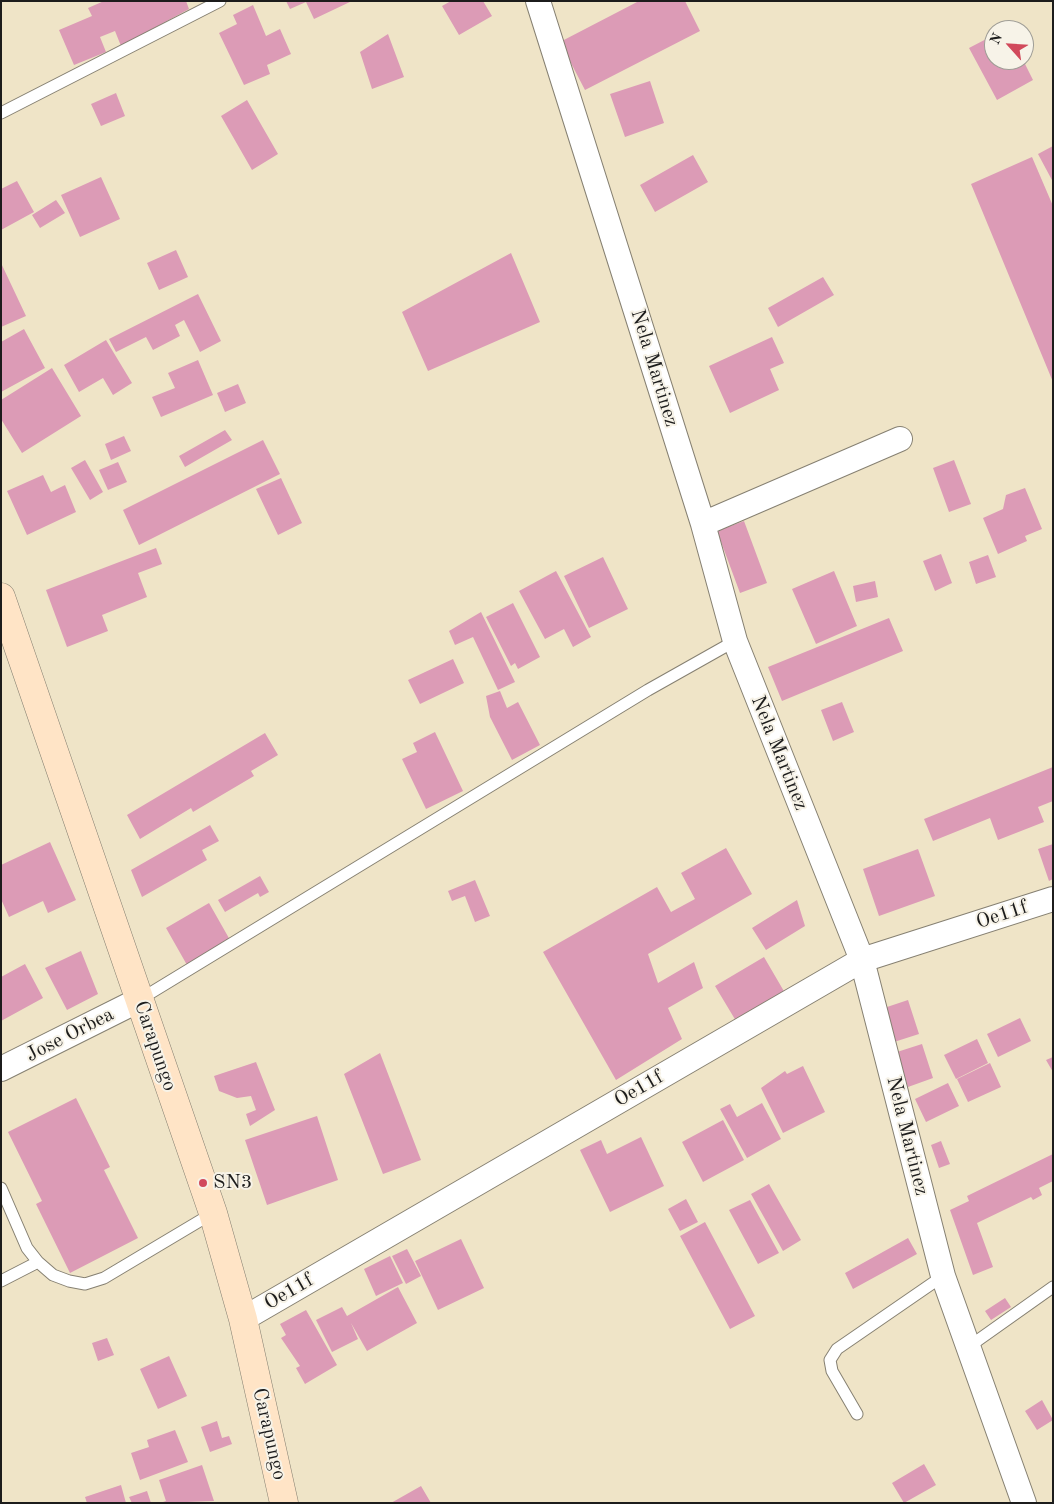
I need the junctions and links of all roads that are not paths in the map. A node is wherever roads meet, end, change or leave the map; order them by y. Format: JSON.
{"nodes":[{"id":1,"x":220,"y":1,"type":"edge"},
{"id":2,"x":538,"y":1,"type":"edge"},
{"id":3,"x":1,"y":113,"type":"edge"},
{"id":4,"x":900,"y":439,"type":"dead end"},
{"id":5,"x":703,"y":524,"type":"junction"},
{"id":6,"x":1,"y":597,"type":"edge"},
{"id":7,"x":734,"y":641,"type":"junction"},
{"id":8,"x":1053,"y":899,"type":"edge"},
{"id":9,"x":862,"y":960,"type":"junction"},
{"id":10,"x":139,"y":1000,"type":"junction"},
{"id":11,"x":1,"y":1070,"type":"edge"},
{"id":12,"x":1,"y":1188,"type":"edge"},
{"id":13,"x":213,"y":1213,"type":"junction"},
{"id":14,"x":38,"y":1262,"type":"junction"},
{"id":15,"x":943,"y":1276,"type":"junction"},
{"id":16,"x":1,"y":1281,"type":"edge"},
{"id":17,"x":1053,"y":1287,"type":"edge"},
{"id":18,"x":243,"y":1319,"type":"junction"},
{"id":19,"x":967,"y":1348,"type":"junction"},
{"id":20,"x":857,"y":1414,"type":"dead end"},
{"id":21,"x":284,"y":1503,"type":"edge"},
{"id":22,"x":1024,"y":1503,"type":"edge"}],
"edges":[{"from":1,"to":3,"type":"lane"},
{"from":2,"to":5,"type":"street","name":"Nela Martinez"},
{"from":4,"to":5,"type":"street"},
{"from":5,"to":7,"type":"street","name":"Nela Martinez"},
{"from":6,"to":10,"type":"street","name":"Carapungo"},
{"from":7,"to":9,"type":"street","name":"Nela Martinez"},
{"from":7,"to":10,"type":"lane"},
{"from":8,"to":9,"type":"street","name":"Oe11f"},
{"from":9,"to":15,"type":"street","name":"Nela Martinez"},
{"from":9,"to":18,"type":"street","name":"Oe11f"},
{"from":10,"to":11,"type":"street","name":"Jose Orbea"},
{"from":10,"to":13,"type":"street","name":"Carapungo"},
{"from":12,"to":14,"type":"lane"},
{"from":13,"to":14,"type":"lane"},
{"from":13,"to":18,"type":"street","name":"Carapungo"},
{"from":14,"to":16,"type":"lane"},
{"from":15,"to":19,"type":"street","name":"Nela Martinez"},
{"from":15,"to":20,"type":"lane"},
{"from":17,"to":19,"type":"lane"},
{"from":18,"to":21,"type":"street","name":"Carapungo"},
{"from":19,"to":22,"type":"street","name":"Nela Martinez"}]}
